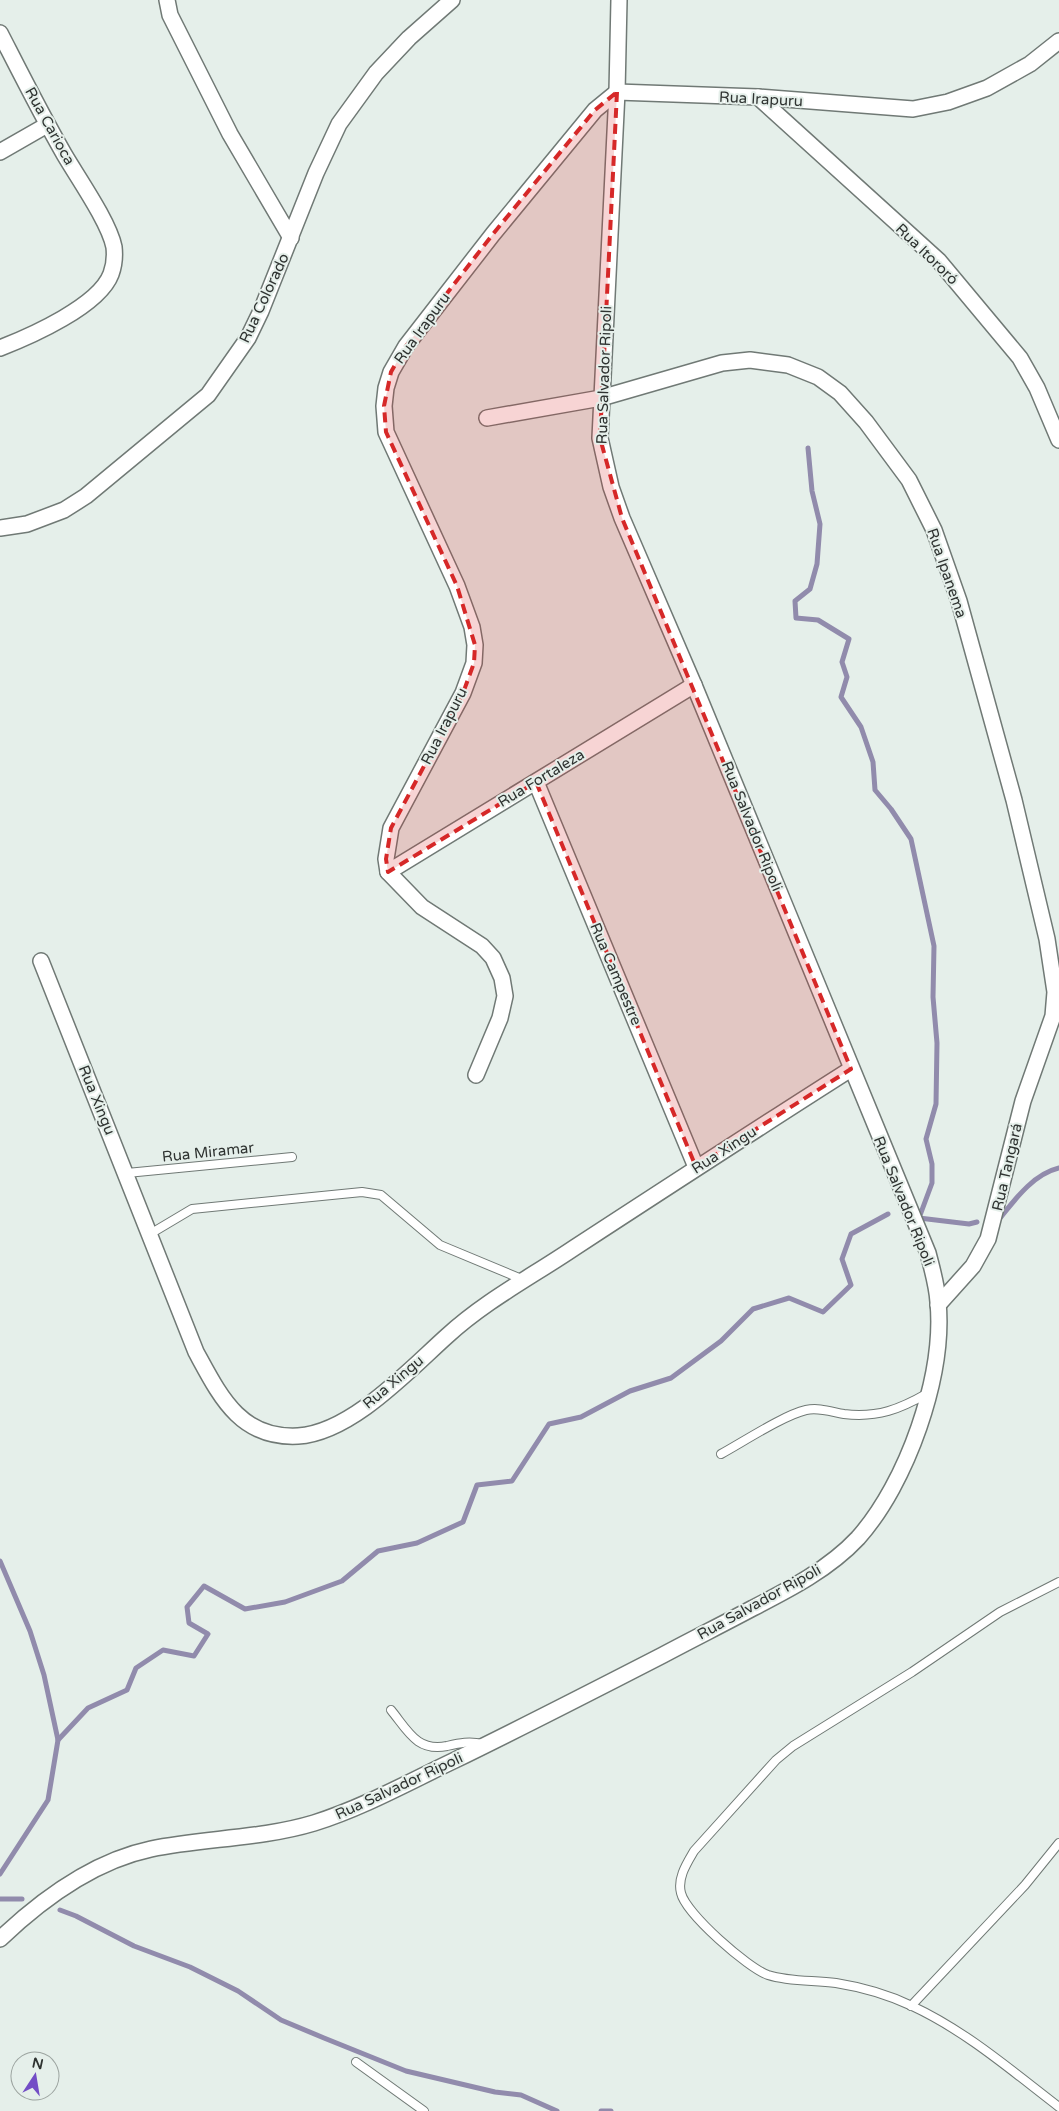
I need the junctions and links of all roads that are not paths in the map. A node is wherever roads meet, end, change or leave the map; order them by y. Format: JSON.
{"nodes":[{"id":1,"x":167,"y":0,"type":"edge"},
{"id":2,"x":452,"y":0,"type":"edge"},
{"id":3,"x":619,"y":0,"type":"edge"},
{"id":4,"x":0,"y":33,"type":"edge"},
{"id":5,"x":1059,"y":42,"type":"edge"},
{"id":6,"x":618,"y":92,"type":"junction"},
{"id":7,"x":758,"y":97,"type":"junction"},
{"id":8,"x":47,"y":125,"type":"junction"},
{"id":9,"x":0,"y":152,"type":"edge"},
{"id":10,"x":291,"y":238,"type":"junction"},
{"id":11,"x":0,"y":348,"type":"edge"},
{"id":12,"x":601,"y":398,"type":"junction"},
{"id":13,"x":487,"y":418,"type":"dead end"},
{"id":14,"x":1059,"y":440,"type":"edge"},
{"id":15,"x":0,"y":528,"type":"edge"},
{"id":16,"x":694,"y":685,"type":"junction"},
{"id":17,"x":536,"y":782,"type":"junction"},
{"id":18,"x":388,"y":872,"type":"junction"},
{"id":19,"x":41,"y":961,"type":"dead end"},
{"id":20,"x":1056,"y":1015,"type":"edge"},
{"id":21,"x":851,"y":1069,"type":"junction"},
{"id":22,"x":476,"y":1075,"type":"dead end"},
{"id":23,"x":292,"y":1158,"type":"dead end"},
{"id":24,"x":696,"y":1167,"type":"junction"},
{"id":25,"x":127,"y":1174,"type":"junction"},
{"id":26,"x":150,"y":1234,"type":"junction"},
{"id":27,"x":526,"y":1280,"type":"junction"},
{"id":28,"x":938,"y":1305,"type":"junction"},
{"id":29,"x":928,"y":1393,"type":"junction"},
{"id":30,"x":721,"y":1454,"type":"dead end"},
{"id":31,"x":1059,"y":1582,"type":"edge"},
{"id":32,"x":392,"y":1710,"type":"dead end"},
{"id":33,"x":487,"y":1744,"type":"junction"},
{"id":34,"x":1059,"y":1843,"type":"edge"},
{"id":35,"x":0,"y":1939,"type":"edge"},
{"id":36,"x":911,"y":2006,"type":"junction"},
{"id":37,"x":356,"y":2062,"type":"dead end"},
{"id":38,"x":1059,"y":2106,"type":"edge"},
{"id":39,"x":424,"y":2111,"type":"edge"}],
"edges":[{"from":1,"to":10,"type":"street","name":"Rua Colorado"},
{"from":2,"to":10,"type":"street"},
{"from":3,"to":6,"type":"street","name":"Rua Salvador Ripoli"},
{"from":4,"to":8,"type":"street","name":"Rua Carioca"},
{"from":5,"to":7,"type":"street","name":"Rua Irapuru"},
{"from":6,"to":7,"type":"street","name":"Rua Irapuru"},
{"from":6,"to":12,"type":"street","name":"Rua Salvador Ripoli"},
{"from":6,"to":18,"type":"street","name":"Rua Irapuru"},
{"from":7,"to":14,"type":"street","name":"Rua Itororó"},
{"from":8,"to":9,"type":"street"},
{"from":8,"to":11,"type":"street","name":"Rua Carioca"},
{"from":10,"to":15,"type":"street","name":"Rua Colorado"},
{"from":12,"to":13,"type":"street","name":"Rua Ipanema"},
{"from":12,"to":16,"type":"street","name":"Rua Salvador Ripoli"},
{"from":12,"to":20,"type":"street","name":"Rua Ipanema"},
{"from":16,"to":17,"type":"street","name":"Rua Fortaleza"},
{"from":16,"to":21,"type":"street","name":"Rua Salvador Ripoli"},
{"from":17,"to":18,"type":"street","name":"Rua Fortaleza"},
{"from":17,"to":24,"type":"street","name":"Rua Campestre"},
{"from":18,"to":22,"type":"street"},
{"from":19,"to":25,"type":"street","name":"Rua Xingu"},
{"from":20,"to":28,"type":"street","name":"Rua Tangará"},
{"from":21,"to":24,"type":"street","name":"Rua Xingu"},
{"from":21,"to":28,"type":"street","name":"Rua Salvador Ripoli"},
{"from":23,"to":25,"type":"lane","name":"Rua Miramar"},
{"from":24,"to":27,"type":"street","name":"Rua Xingu"},
{"from":25,"to":26,"type":"street","name":"Rua Xingu"},
{"from":26,"to":27,"type":"lane"},
{"from":26,"to":27,"type":"street","name":"Rua Xingu"},
{"from":28,"to":29,"type":"street","name":"Rua Salvador Ripoli"},
{"from":29,"to":30,"type":"lane"},
{"from":29,"to":33,"type":"street","name":"Rua Salvador Ripoli"},
{"from":31,"to":36,"type":"lane"},
{"from":32,"to":33,"type":"lane"},
{"from":33,"to":35,"type":"street","name":"Rua Salvador Ripoli"},
{"from":34,"to":36,"type":"lane"},
{"from":36,"to":38,"type":"lane"},
{"from":37,"to":39,"type":"lane"}]}
